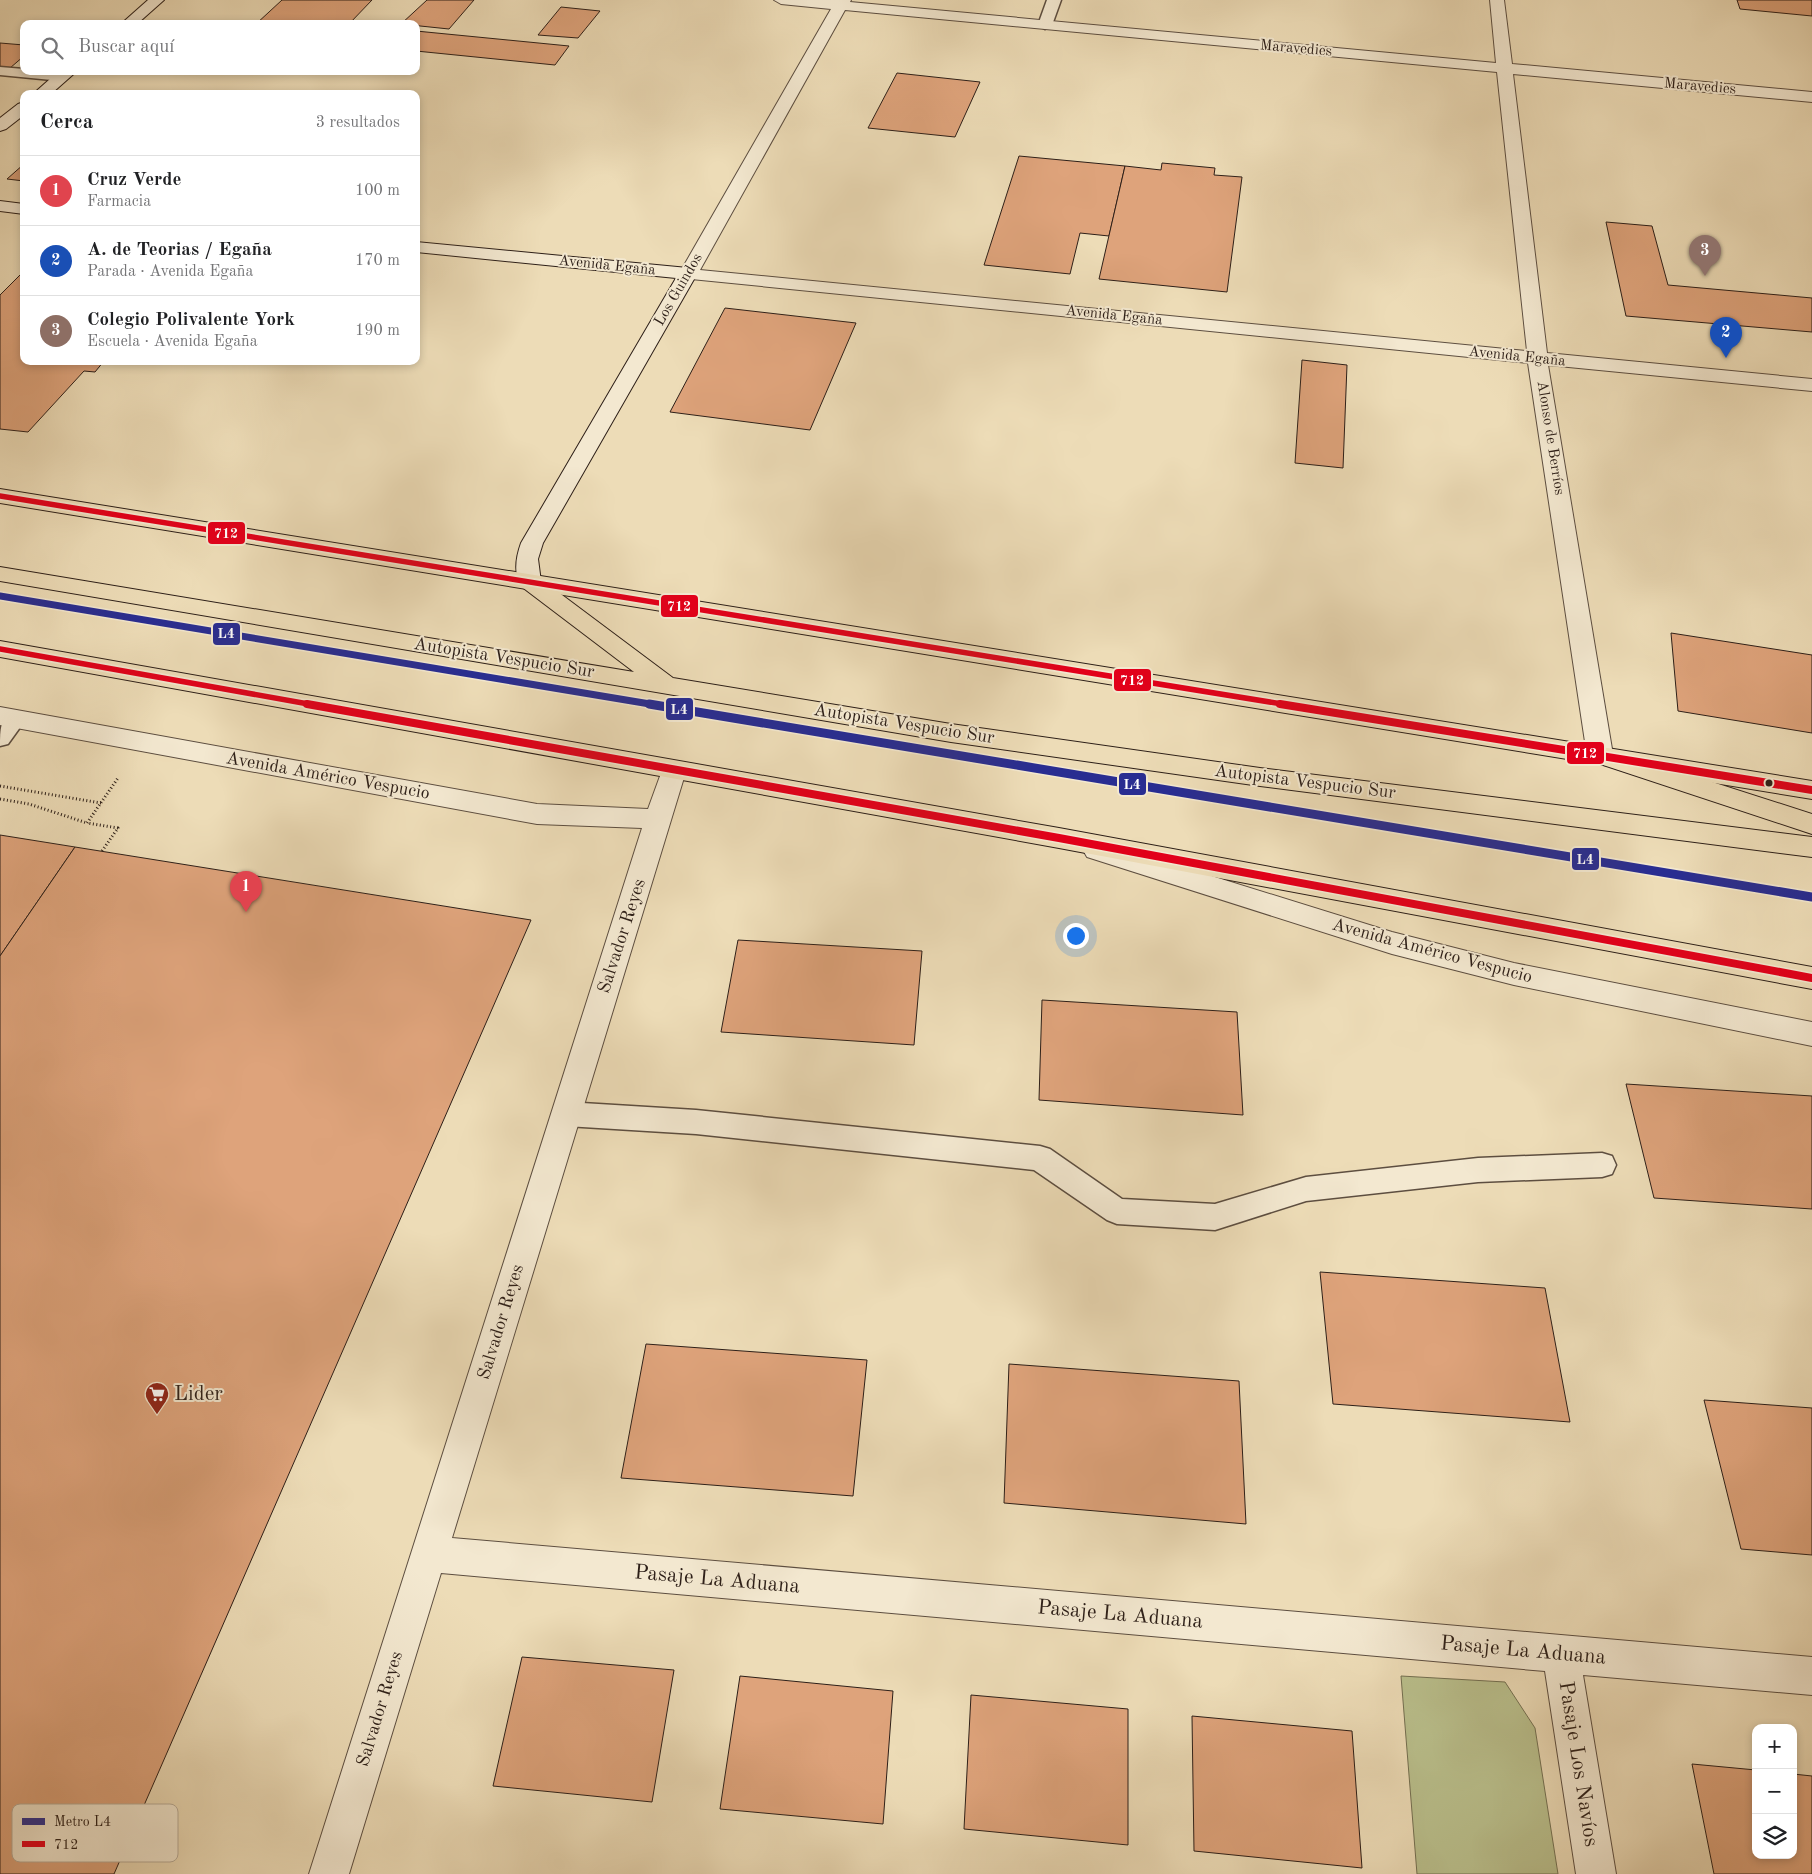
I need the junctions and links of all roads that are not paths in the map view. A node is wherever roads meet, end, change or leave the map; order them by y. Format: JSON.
{"nodes":[{"id":1,"x":157,"y":0,"type":"edge"},
{"id":2,"x":781,"y":0,"type":"edge"},
{"id":3,"x":1054,"y":0,"type":"edge"},
{"id":4,"x":1497,"y":0,"type":"edge"},
{"id":5,"x":842,"y":3,"type":"edge"},
{"id":6,"x":133,"y":20,"type":"edge"},
{"id":7,"x":1045,"y":25,"type":"junction"},
{"id":8,"x":1504,"y":69,"type":"junction"},
{"id":9,"x":0,"y":71,"type":"edge"},
{"id":10,"x":20,"y":72,"type":"edge"},
{"id":11,"x":64,"y":75,"type":"edge"},
{"id":12,"x":46,"y":90,"type":"edge"},
{"id":13,"x":1812,"y":97,"type":"edge"},
{"id":14,"x":20,"y":110,"type":"edge"},
{"id":15,"x":0,"y":126,"type":"edge"},
{"id":16,"x":0,"y":206,"type":"edge"},
{"id":17,"x":20,"y":208,"type":"edge"},
{"id":18,"x":420,"y":247,"type":"edge"},
{"id":19,"x":688,"y":274,"type":"junction"},
{"id":20,"x":1538,"y":359,"type":"junction"},
{"id":21,"x":1812,"y":385,"type":"edge"},
{"id":22,"x":0,"y":496,"type":"edge"},
{"id":23,"x":0,"y":574,"type":"edge"},
{"id":24,"x":530,"y":582,"type":"junction"},
{"id":25,"x":0,"y":649,"type":"edge"},
{"id":26,"x":673,"y":686,"type":"junction"},
{"id":27,"x":5,"y":724,"type":"edge"},
{"id":28,"x":1600,"y":755,"type":"junction"},
{"id":29,"x":672,"y":771,"type":"junction"},
{"id":30,"x":1812,"y":790,"type":"edge"},
{"id":31,"x":658,"y":820,"type":"junction"},
{"id":32,"x":1812,"y":824,"type":"edge"},
{"id":33,"x":1059,"y":838,"type":"junction"},
{"id":34,"x":1812,"y":847,"type":"edge"},
{"id":35,"x":1812,"y":978,"type":"edge"},
{"id":36,"x":1812,"y":1034,"type":"edge"},
{"id":37,"x":566,"y":1114,"type":"junction"},
{"id":38,"x":1602,"y":1165,"type":"dead end"},
{"id":39,"x":428,"y":1554,"type":"junction"},
{"id":40,"x":1561,"y":1654,"type":"junction"},
{"id":41,"x":1812,"y":1676,"type":"edge"},
{"id":42,"x":329,"y":1874,"type":"edge"},
{"id":43,"x":1596,"y":1874,"type":"edge"}],
"edges":[{"from":1,"to":6,"type":"street"},
{"from":2,"to":5,"type":"street","name":"Maravedies"},
{"from":3,"to":7,"type":"lane"},
{"from":4,"to":8,"type":"street","name":"Alonso de Berríos"},
{"from":5,"to":7,"type":"street","name":"Maravedies"},
{"from":5,"to":19,"type":"street","name":"Los Guindos"},
{"from":7,"to":8,"type":"street","name":"Maravedies"},
{"from":8,"to":13,"type":"street","name":"Maravedies"},
{"from":8,"to":20,"type":"street","name":"Alonso de Berríos"},
{"from":9,"to":10,"type":"lane"},
{"from":11,"to":12,"type":"street"},
{"from":14,"to":15,"type":"street"},
{"from":16,"to":17,"type":"street"},
{"from":18,"to":19,"type":"street","name":"Avenida Egaña"},
{"from":19,"to":20,"type":"street","name":"Avenida Egaña"},
{"from":19,"to":24,"type":"street","name":"Los Guindos"},
{"from":20,"to":21,"type":"street","name":"Avenida Egaña"},
{"from":20,"to":28,"type":"street","name":"Alonso de Berríos"},
{"from":22,"to":24,"type":"main road"},
{"from":23,"to":26,"type":"main road","name":"Autopista Vespucio Sur"},
{"from":24,"to":26,"type":"main road"},
{"from":24,"to":28,"type":"main road"},
{"from":25,"to":29,"type":"main road","name":"Avenida Américo Vespucio"},
{"from":26,"to":34,"type":"main road","name":"Autopista Vespucio Sur"},
{"from":27,"to":31,"type":"street","name":"Avenida Américo Vespucio"},
{"from":28,"to":30,"type":"main road"},
{"from":28,"to":32,"type":"main road"},
{"from":29,"to":31,"type":"street","name":"Salvador Reyes"},
{"from":29,"to":33,"type":"main road","name":"Avenida Américo Vespucio"},
{"from":31,"to":37,"type":"street","name":"Salvador Reyes"},
{"from":33,"to":35,"type":"main road","name":"Avenida Américo Vespucio"},
{"from":33,"to":36,"type":"street","name":"Avenida Américo Vespucio"},
{"from":37,"to":38,"type":"lane"},
{"from":37,"to":39,"type":"street","name":"Salvador Reyes"},
{"from":39,"to":40,"type":"street","name":"Pasaje La Aduana"},
{"from":39,"to":42,"type":"street","name":"Salvador Reyes"},
{"from":40,"to":41,"type":"street","name":"Pasaje La Aduana"},
{"from":40,"to":43,"type":"street","name":"Pasaje Los Navíos"}]}
